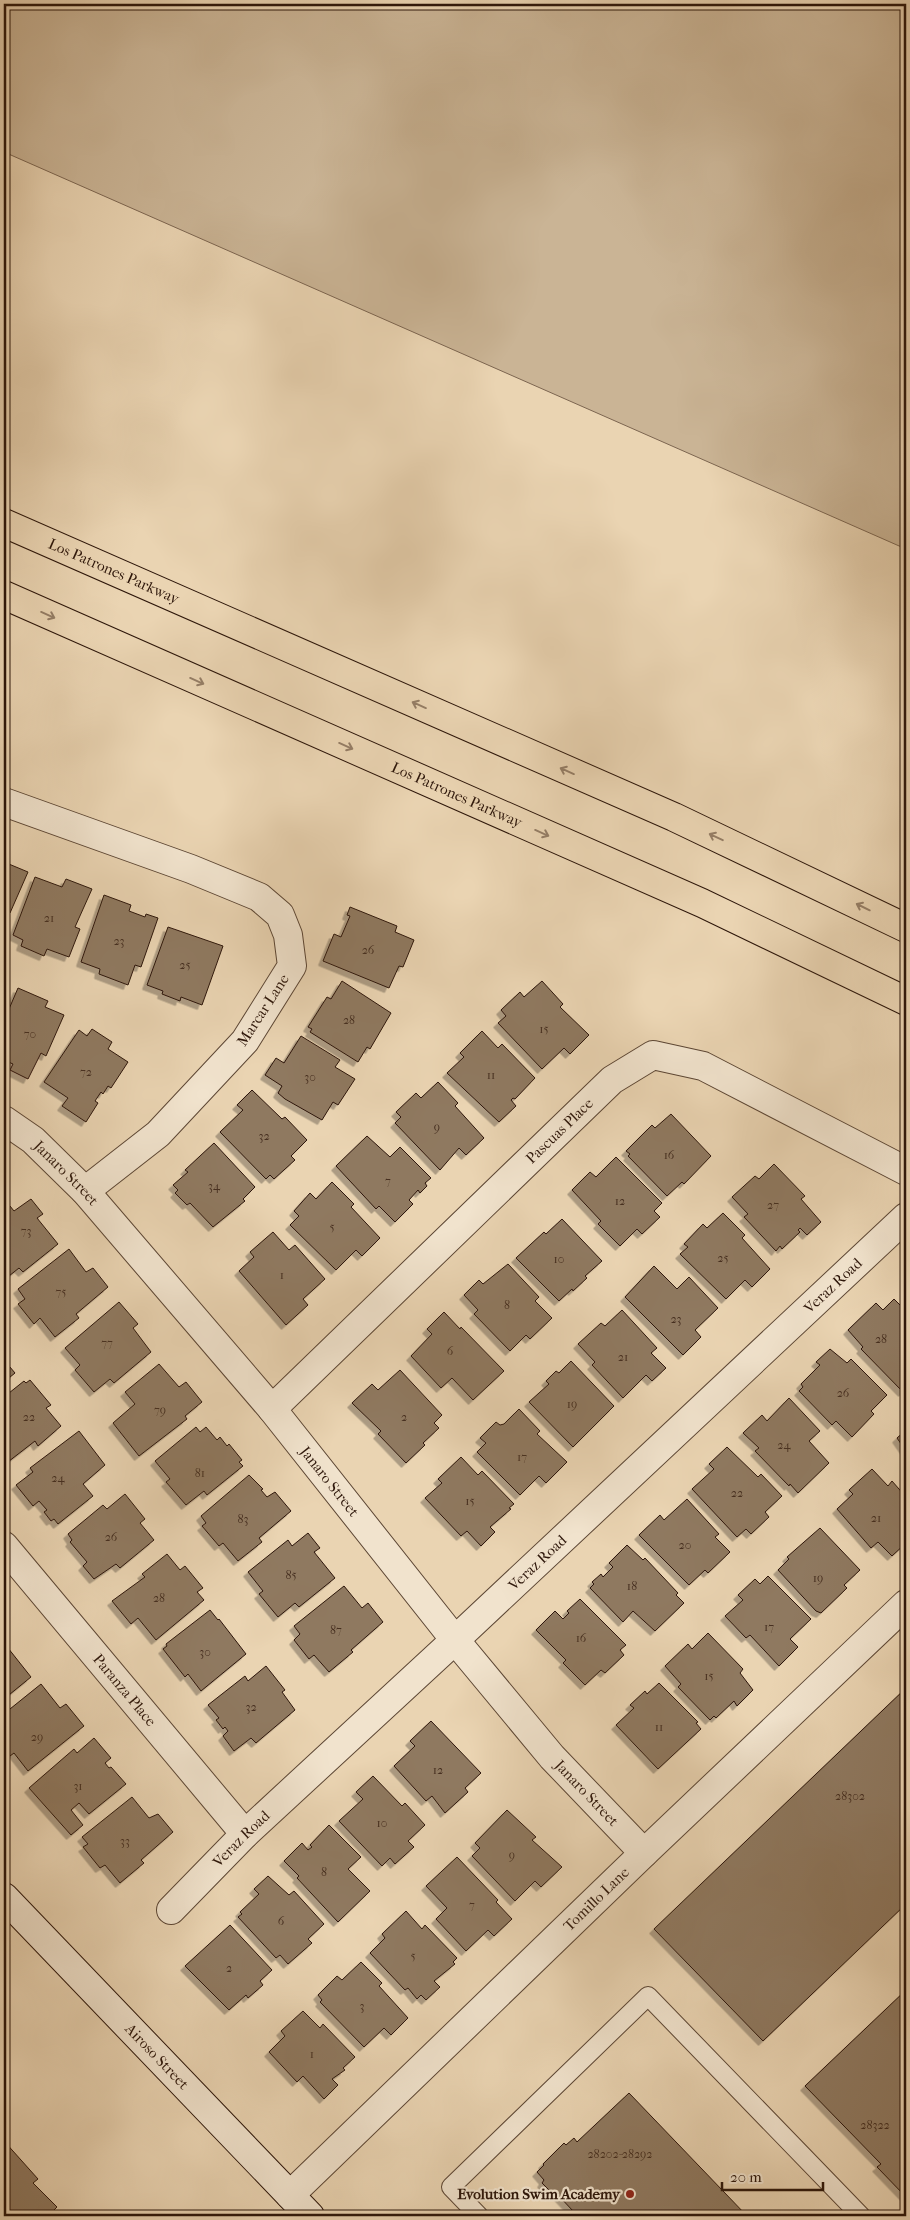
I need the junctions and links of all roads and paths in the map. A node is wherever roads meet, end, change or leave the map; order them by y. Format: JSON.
{"nodes":[{"id":1,"x":4,"y":524,"type":"edge"},
{"id":2,"x":4,"y":596,"type":"edge"},
{"id":3,"x":4,"y":802,"type":"edge"},
{"id":4,"x":906,"y":928,"type":"edge"},
{"id":5,"x":906,"y":1001,"type":"edge"},
{"id":6,"x":4,"y":1120,"type":"edge"},
{"id":7,"x":906,"y":1171,"type":"edge"},
{"id":8,"x":85,"y":1191,"type":"junction"},
{"id":9,"x":906,"y":1217,"type":"edge"},
{"id":10,"x":272,"y":1409,"type":"junction"},
{"id":11,"x":4,"y":1546,"type":"edge"},
{"id":12,"x":906,"y":1604,"type":"edge"},
{"id":13,"x":455,"y":1640,"type":"junction"},
{"id":14,"x":245,"y":1834,"type":"junction"},
{"id":15,"x":644,"y":1853,"type":"junction"},
{"id":16,"x":4,"y":1897,"type":"edge"},
{"id":17,"x":171,"y":1910,"type":"dead end"},
{"id":18,"x":290,"y":2195,"type":"junction"},
{"id":19,"x":310,"y":2216,"type":"edge"},
{"id":20,"x":479,"y":2216,"type":"edge"},
{"id":21,"x":860,"y":2216,"type":"edge"}],
"edges":[{"from":4,"to":1,"type":"highway","name":"Los Patrones Parkway","one_way":true},
{"from":2,"to":5,"type":"highway","name":"Los Patrones Parkway","one_way":true},
{"from":3,"to":8,"type":"street","name":"Marcar Lane"},
{"from":6,"to":8,"type":"street","name":"Janaro Street"},
{"from":7,"to":10,"type":"street","name":"Pascuas Place"},
{"from":8,"to":10,"type":"street","name":"Janaro Street"},
{"from":9,"to":13,"type":"street","name":"Veraz Road"},
{"from":10,"to":13,"type":"street","name":"Janaro Street"},
{"from":11,"to":14,"type":"street","name":"Paranza Place"},
{"from":12,"to":15,"type":"street","name":"Tomillo Lane"},
{"from":13,"to":14,"type":"street","name":"Veraz Road"},
{"from":13,"to":15,"type":"street","name":"Janaro Street"},
{"from":14,"to":17,"type":"street","name":"Veraz Road"},
{"from":15,"to":18,"type":"street","name":"Tomillo Lane"},
{"from":16,"to":18,"type":"street","name":"Airoso Street"},
{"from":18,"to":19,"type":"street","name":"Airoso Street"},
{"from":20,"to":21,"type":"lane"}]}
